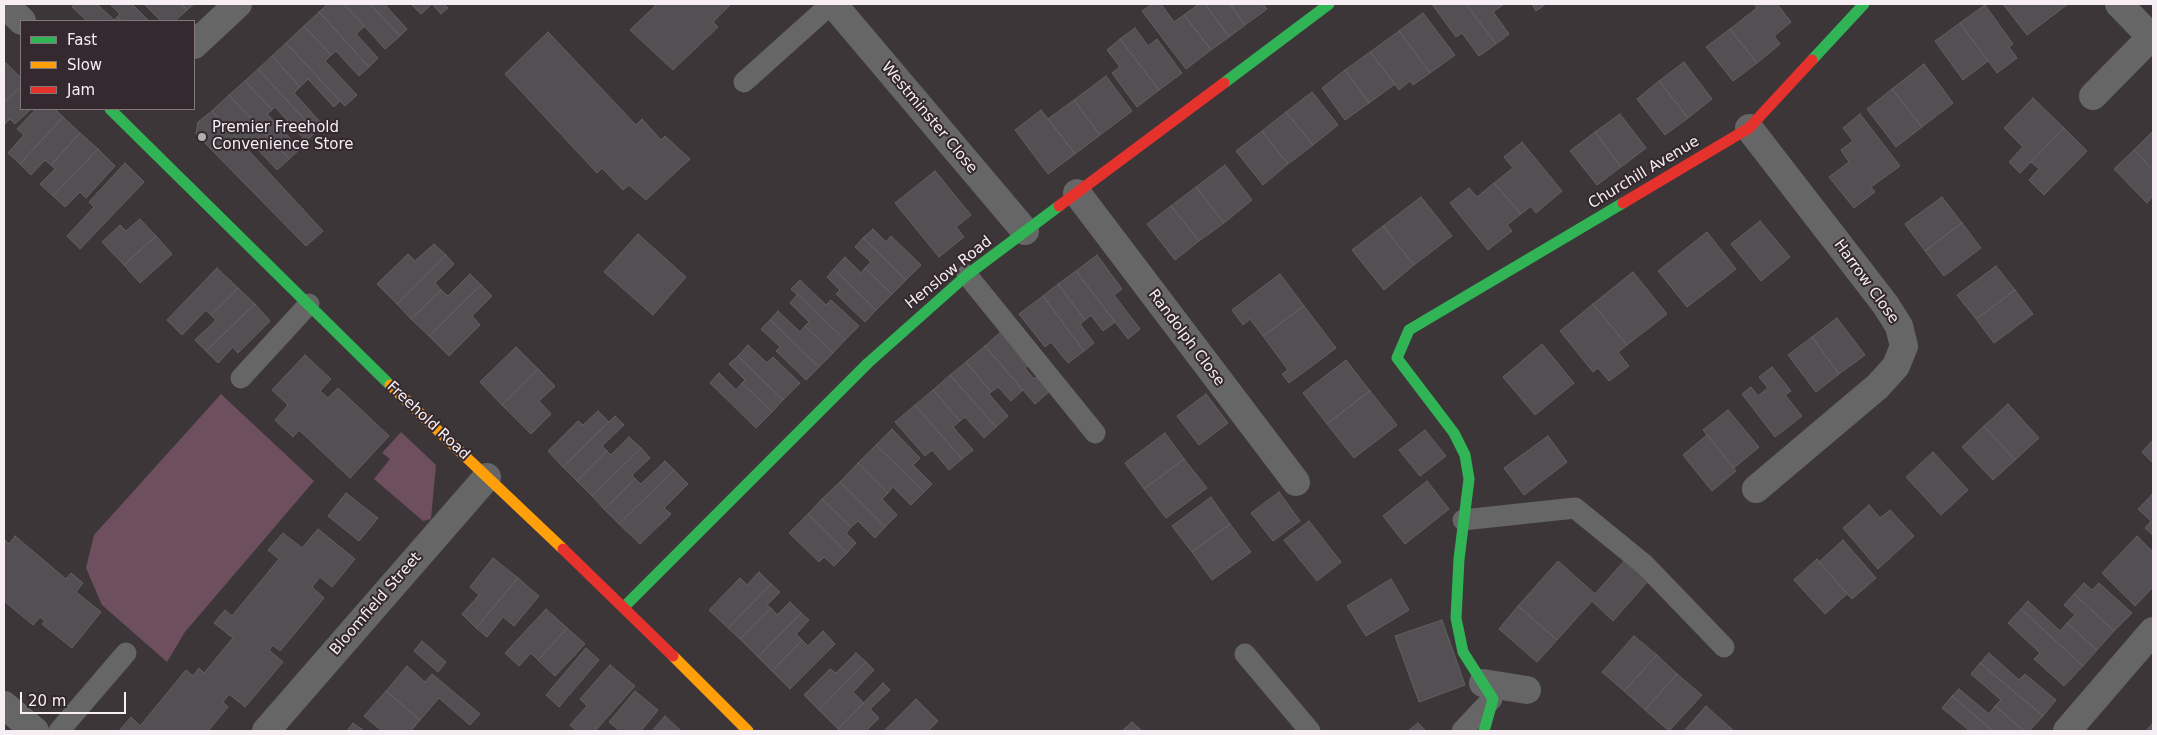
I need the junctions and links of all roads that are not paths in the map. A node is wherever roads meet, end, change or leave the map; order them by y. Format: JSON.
{"nodes":[{"id":1,"x":4,"y":4,"type":"edge"},
{"id":2,"x":238,"y":4,"type":"edge"},
{"id":3,"x":832,"y":4,"type":"edge"},
{"id":4,"x":1329,"y":4,"type":"edge"},
{"id":5,"x":1864,"y":4,"type":"edge"},
{"id":6,"x":2119,"y":4,"type":"edge"},
{"id":7,"x":21,"y":20,"type":"edge"},
{"id":8,"x":2152,"y":36,"type":"edge"},
{"id":9,"x":195,"y":44,"type":"edge"},
{"id":10,"x":744,"y":82,"type":"dead end"},
{"id":11,"x":2093,"y":96,"type":"dead end"},
{"id":12,"x":117,"y":111,"type":"edge"},
{"id":13,"x":1749,"y":128,"type":"junction"},
{"id":14,"x":1077,"y":193,"type":"junction"},
{"id":15,"x":1026,"y":231,"type":"junction"},
{"id":16,"x":967,"y":275,"type":"junction"},
{"id":17,"x":309,"y":304,"type":"junction"},
{"id":18,"x":241,"y":378,"type":"dead end"},
{"id":19,"x":1095,"y":433,"type":"dead end"},
{"id":20,"x":487,"y":476,"type":"junction"},
{"id":21,"x":1296,"y":482,"type":"dead end"},
{"id":22,"x":1756,"y":489,"type":"dead end"},
{"id":23,"x":1463,"y":520,"type":"junction"},
{"id":24,"x":624,"y":607,"type":"junction"},
{"id":25,"x":2153,"y":630,"type":"edge"},
{"id":26,"x":1724,"y":647,"type":"dead end"},
{"id":27,"x":126,"y":653,"type":"dead end"},
{"id":28,"x":1245,"y":654,"type":"dead end"},
{"id":29,"x":1528,"y":690,"type":"dead end"},
{"id":30,"x":1488,"y":691,"type":"junction"},
{"id":31,"x":4,"y":705,"type":"edge"},
{"id":32,"x":35,"y":731,"type":"edge"},
{"id":33,"x":59,"y":731,"type":"edge"},
{"id":34,"x":266,"y":731,"type":"edge"},
{"id":35,"x":748,"y":731,"type":"edge"},
{"id":36,"x":1310,"y":731,"type":"edge"},
{"id":37,"x":1462,"y":731,"type":"edge"},
{"id":38,"x":1484,"y":731,"type":"edge"},
{"id":39,"x":2067,"y":731,"type":"edge"}],
"edges":[{"from":1,"to":7,"type":"street"},
{"from":2,"to":9,"type":"street"},
{"from":3,"to":10,"type":"lane"},
{"from":3,"to":15,"type":"street","name":"Westminster Close"},
{"from":4,"to":14,"type":"street","name":"Henslow Road"},
{"from":5,"to":13,"type":"street","name":"Churchill Avenue"},
{"from":6,"to":8,"type":"street"},
{"from":8,"to":11,"type":"street"},
{"from":12,"to":17,"type":"street","name":"Freehold Road"},
{"from":13,"to":22,"type":"street","name":"Harrow Close"},
{"from":13,"to":23,"type":"street","name":"Churchill Avenue"},
{"from":14,"to":15,"type":"street","name":"Henslow Road"},
{"from":14,"to":21,"type":"street","name":"Randolph Close"},
{"from":15,"to":16,"type":"street","name":"Henslow Road"},
{"from":16,"to":19,"type":"lane"},
{"from":16,"to":24,"type":"street","name":"Henslow Road"},
{"from":17,"to":18,"type":"lane"},
{"from":17,"to":20,"type":"street","name":"Freehold Road"},
{"from":20,"to":24,"type":"street","name":"Freehold Road"},
{"from":20,"to":34,"type":"street","name":"Bloomfield Street"},
{"from":23,"to":26,"type":"lane"},
{"from":23,"to":30,"type":"street"},
{"from":24,"to":35,"type":"street","name":"Freehold Road"},
{"from":25,"to":39,"type":"street"},
{"from":27,"to":33,"type":"lane"},
{"from":28,"to":36,"type":"lane"},
{"from":29,"to":30,"type":"street"},
{"from":30,"to":37,"type":"lane"},
{"from":30,"to":38,"type":"street"},
{"from":31,"to":32,"type":"street"}]}
